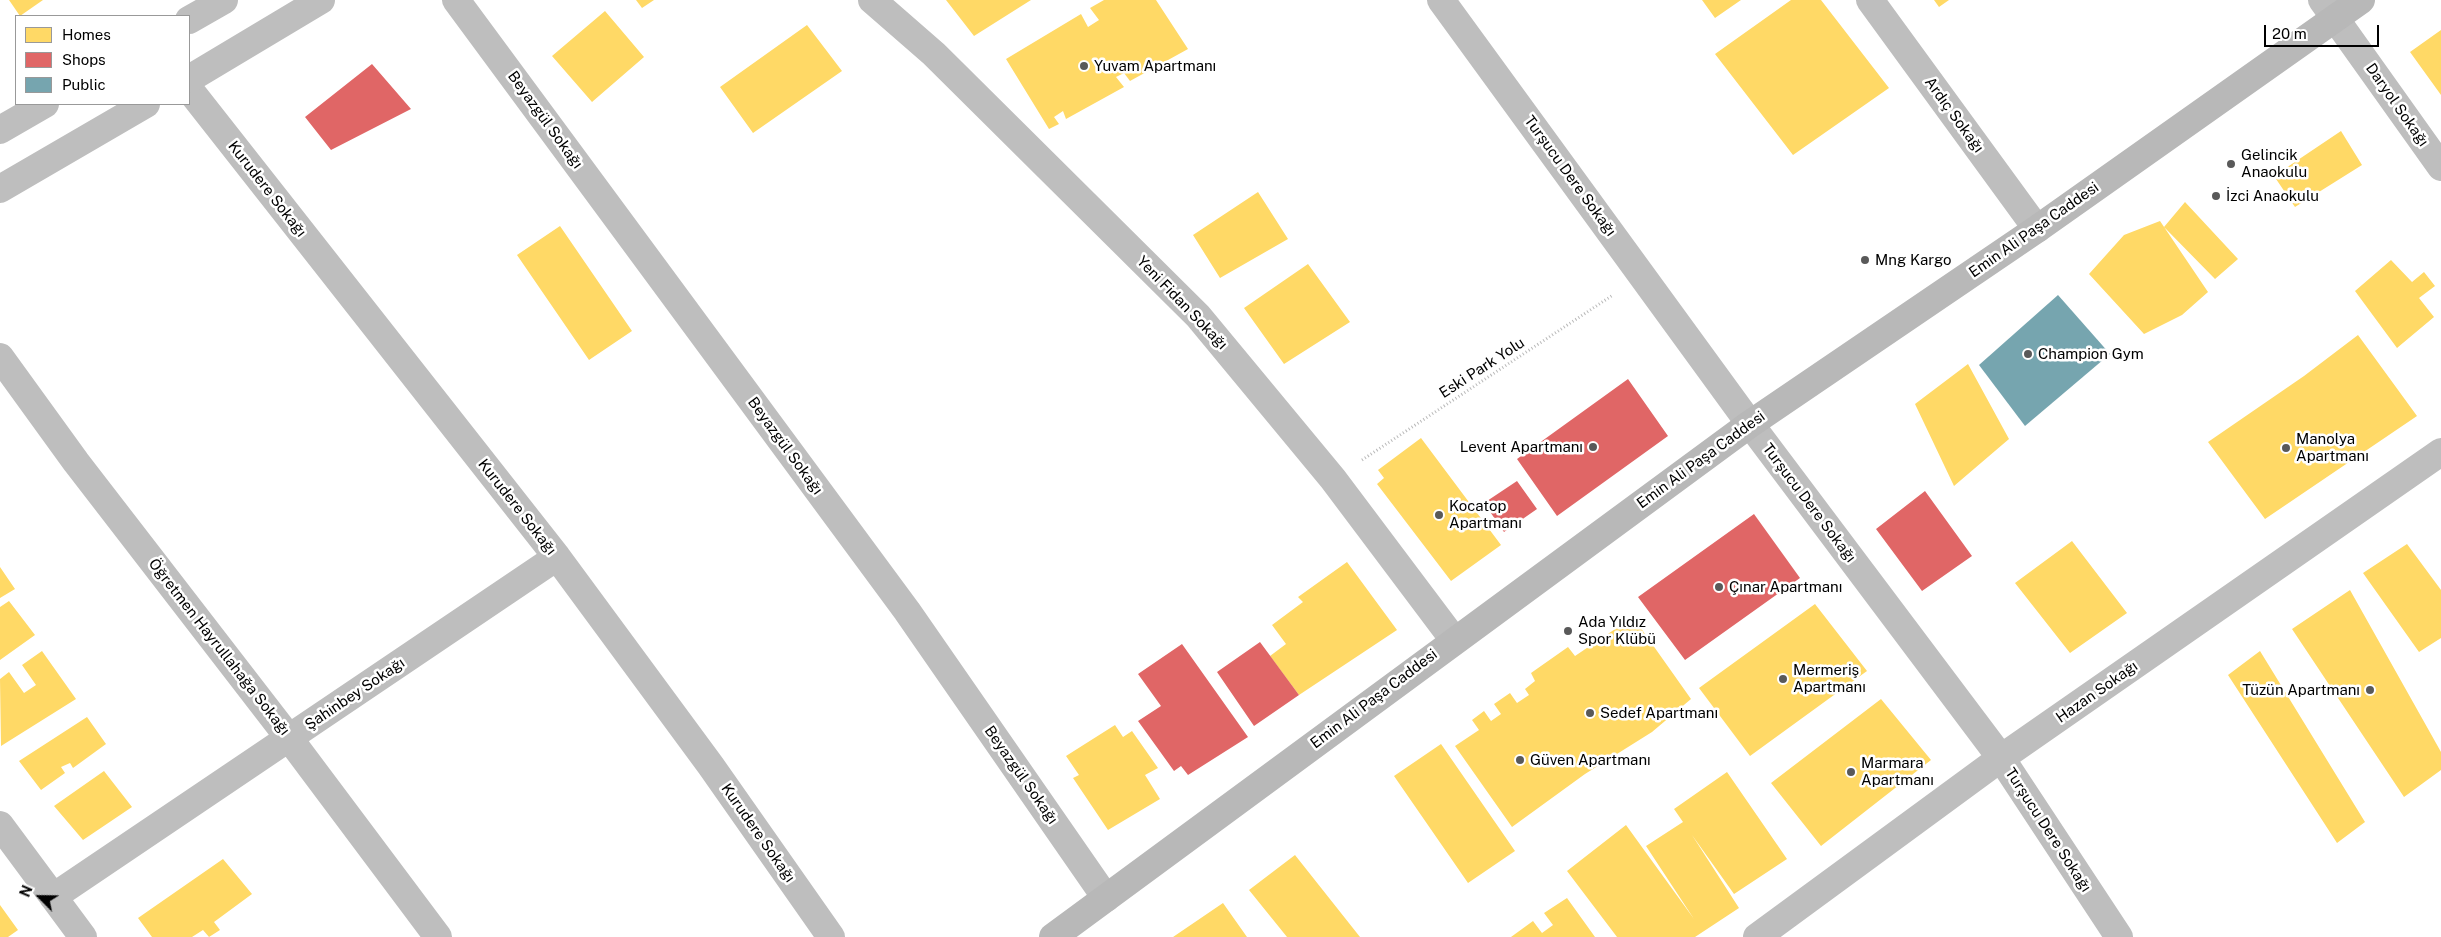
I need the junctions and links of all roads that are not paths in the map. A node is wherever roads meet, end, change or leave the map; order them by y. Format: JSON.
{"nodes":[{"id":1,"x":224,"y":0,"type":"edge"},
{"id":2,"x":321,"y":0,"type":"edge"},
{"id":3,"x":456,"y":0,"type":"edge"},
{"id":4,"x":872,"y":0,"type":"edge"},
{"id":5,"x":1441,"y":0,"type":"edge"},
{"id":6,"x":1870,"y":0,"type":"edge"},
{"id":7,"x":2361,"y":0,"type":"edge"},
{"id":8,"x":2329,"y":9,"type":"edge"},
{"id":9,"x":190,"y":19,"type":"edge"},
{"id":10,"x":190,"y":78,"type":"edge"},
{"id":11,"x":190,"y":90,"type":"edge"},
{"id":12,"x":43,"y":105,"type":"edge"},
{"id":13,"x":144,"y":105,"type":"edge"},
{"id":14,"x":0,"y":130,"type":"edge"},
{"id":15,"x":2441,"y":167,"type":"edge"},
{"id":16,"x":0,"y":189,"type":"edge"},
{"id":17,"x":2037,"y":229,"type":"junction"},
{"id":18,"x":0,"y":357,"type":"edge"},
{"id":19,"x":1750,"y":424,"type":"junction"},
{"id":20,"x":2441,"y":452,"type":"edge"},
{"id":21,"x":556,"y":557,"type":"junction"},
{"id":22,"x":1454,"y":640,"type":"junction"},
{"id":23,"x":289,"y":738,"type":"junction"},
{"id":24,"x":2001,"y":758,"type":"junction"},
{"id":25,"x":0,"y":825,"type":"edge"},
{"id":26,"x":53,"y":898,"type":"junction"},
{"id":27,"x":1106,"y":898,"type":"junction"},
{"id":28,"x":83,"y":937,"type":"edge"},
{"id":29,"x":438,"y":937,"type":"edge"},
{"id":30,"x":831,"y":937,"type":"edge"},
{"id":31,"x":1053,"y":937,"type":"edge"},
{"id":32,"x":1758,"y":937,"type":"edge"},
{"id":33,"x":2119,"y":937,"type":"edge"}],
"edges":[{"from":1,"to":9,"type":"street"},
{"from":2,"to":10,"type":"street"},
{"from":3,"to":27,"type":"street","name":"Beyazgül Sokağı"},
{"from":4,"to":22,"type":"street","name":"Yeni Fidan Sokağı"},
{"from":5,"to":19,"type":"street","name":"Turşucu Dere Sokağı"},
{"from":6,"to":17,"type":"street","name":"Ardıç Sokağı"},
{"from":7,"to":8,"type":"street","name":"Emin Ali Paşa Caddesi"},
{"from":8,"to":15,"type":"street","name":"Daryol Sokağı"},
{"from":8,"to":17,"type":"street","name":"Emin Ali Paşa Caddesi"},
{"from":11,"to":21,"type":"street","name":"Kurudere Sokağı"},
{"from":12,"to":14,"type":"street"},
{"from":13,"to":16,"type":"street"},
{"from":17,"to":19,"type":"street","name":"Emin Ali Paşa Caddesi"},
{"from":18,"to":23,"type":"street","name":"Öğretmen Hayrullahağa Sokağı"},
{"from":19,"to":22,"type":"street","name":"Emin Ali Paşa Caddesi"},
{"from":19,"to":24,"type":"street","name":"Turşucu Dere Sokağı"},
{"from":20,"to":24,"type":"street","name":"Hazan Sokağı"},
{"from":21,"to":23,"type":"street","name":"Şahinbey Sokağı"},
{"from":21,"to":30,"type":"street","name":"Kurudere Sokağı"},
{"from":22,"to":27,"type":"street","name":"Emin Ali Paşa Caddesi"},
{"from":23,"to":26,"type":"street","name":"Şahinbey Sokağı"},
{"from":23,"to":29,"type":"street","name":"Öğretmen Hayrullahağa Sokağı"},
{"from":24,"to":32,"type":"street","name":"Hazan Sokağı"},
{"from":24,"to":33,"type":"street","name":"Turşucu Dere Sokağı"},
{"from":25,"to":26,"type":"street"},
{"from":26,"to":28,"type":"street"},
{"from":27,"to":31,"type":"street","name":"Emin Ali Paşa Caddesi"}]}
